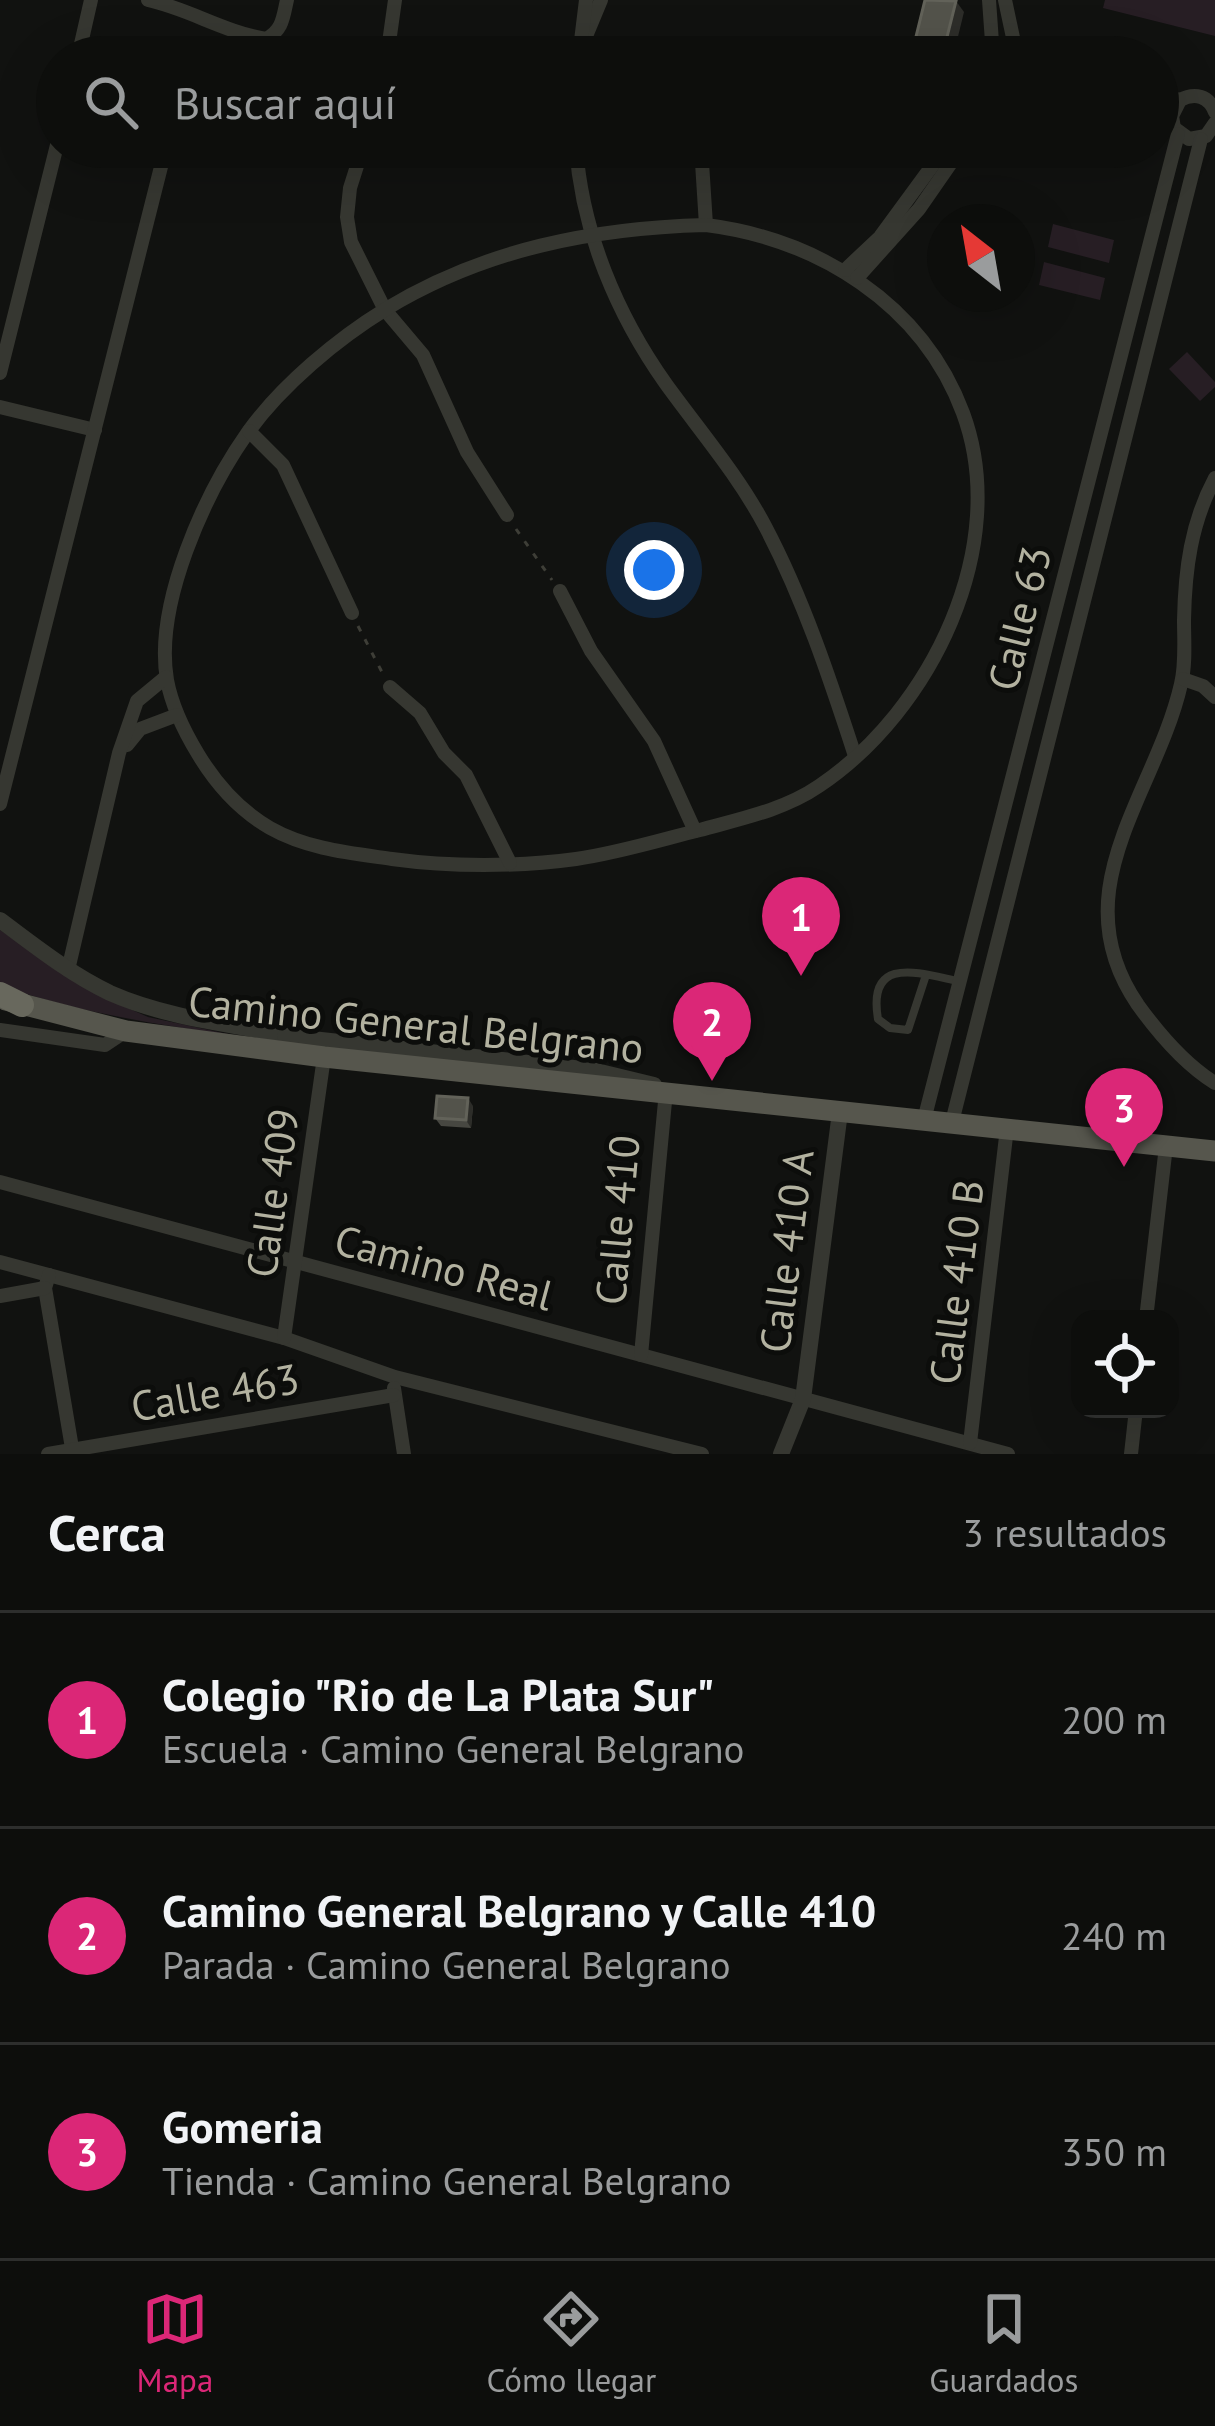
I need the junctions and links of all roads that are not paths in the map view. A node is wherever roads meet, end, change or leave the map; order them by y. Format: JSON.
{"nodes":[{"id":1,"x":91,"y":0,"type":"edge"},
{"id":2,"x":148,"y":0,"type":"edge"},
{"id":3,"x":287,"y":0,"type":"edge"},
{"id":4,"x":395,"y":0,"type":"edge"},
{"id":5,"x":586,"y":0,"type":"edge"},
{"id":6,"x":601,"y":0,"type":"edge"},
{"id":7,"x":989,"y":0,"type":"edge"},
{"id":8,"x":1005,"y":0,"type":"edge"},
{"id":9,"x":83,"y":36,"type":"edge"},
{"id":10,"x":254,"y":36,"type":"edge"},
{"id":11,"x":273,"y":36,"type":"edge"},
{"id":12,"x":390,"y":36,"type":"edge"},
{"id":13,"x":581,"y":36,"type":"edge"},
{"id":14,"x":585,"y":36,"type":"edge"},
{"id":15,"x":991,"y":36,"type":"edge"},
{"id":16,"x":1013,"y":36,"type":"edge"},
{"id":17,"x":1180,"y":100,"type":"edge"},
{"id":18,"x":1214,"y":109,"type":"edge"},
{"id":19,"x":1210,"y":131,"type":"edge"},
{"id":20,"x":1179,"y":132,"type":"edge"},
{"id":21,"x":51,"y":168,"type":"edge"},
{"id":22,"x":161,"y":168,"type":"edge"},
{"id":23,"x":356,"y":168,"type":"edge"},
{"id":24,"x":580,"y":168,"type":"edge"},
{"id":25,"x":702,"y":168,"type":"edge"},
{"id":26,"x":931,"y":168,"type":"edge"},
{"id":27,"x":947,"y":168,"type":"edge"},
{"id":28,"x":1158,"y":168,"type":"edge"},
{"id":29,"x":706,"y":225,"type":"junction"},
{"id":30,"x":592,"y":234,"type":"junction"},
{"id":31,"x":851,"y":274,"type":"junction"},
{"id":32,"x":385,"y":310,"type":"junction"},
{"id":33,"x":0,"y":373,"type":"edge"},
{"id":34,"x":0,"y":407,"type":"edge"},
{"id":35,"x":95,"y":430,"type":"junction"},
{"id":36,"x":249,"y":431,"type":"junction"},
{"id":37,"x":1215,"y":478,"type":"edge"},
{"id":38,"x":506,"y":514,"type":"road end"},
{"id":39,"x":560,"y":591,"type":"road end"},
{"id":40,"x":352,"y":613,"type":"road end"},
{"id":41,"x":166,"y":676,"type":"junction"},
{"id":42,"x":1183,"y":679,"type":"junction"},
{"id":43,"x":390,"y":687,"type":"road end"},
{"id":44,"x":1215,"y":698,"type":"edge"},
{"id":45,"x":176,"y":716,"type":"junction"},
{"id":46,"x":5,"y":751,"type":"edge"},
{"id":47,"x":119,"y":753,"type":"junction"},
{"id":48,"x":855,"y":756,"type":"junction"},
{"id":49,"x":0,"y":804,"type":"edge"},
{"id":50,"x":695,"y":831,"type":"junction"},
{"id":51,"x":510,"y":863,"type":"junction"},
{"id":52,"x":0,"y":920,"type":"edge"},
{"id":53,"x":68,"y":970,"type":"junction"},
{"id":54,"x":926,"y":975,"type":"junction"},
{"id":55,"x":959,"y":982,"type":"junction"},
{"id":56,"x":12,"y":1002,"type":"edge"},
{"id":57,"x":0,"y":1030,"type":"edge"},
{"id":58,"x":126,"y":1031,"type":"junction"},
{"id":59,"x":289,"y":1044,"type":"junction"},
{"id":60,"x":324,"y":1057,"type":"junction"},
{"id":61,"x":1215,"y":1083,"type":"edge"},
{"id":62,"x":666,"y":1091,"type":"junction"},
{"id":63,"x":840,"y":1112,"type":"junction"},
{"id":64,"x":924,"y":1120,"type":"junction"},
{"id":65,"x":952,"y":1122,"type":"junction"},
{"id":66,"x":1007,"y":1128,"type":"junction"},
{"id":67,"x":1166,"y":1146,"type":"junction"},
{"id":68,"x":1215,"y":1151,"type":"edge"},
{"id":69,"x":0,"y":1182,"type":"edge"},
{"id":70,"x":298,"y":1261,"type":"junction"},
{"id":71,"x":0,"y":1262,"type":"edge"},
{"id":72,"x":47,"y":1282,"type":"junction"},
{"id":73,"x":0,"y":1296,"type":"edge"},
{"id":74,"x":1147,"y":1310,"type":"edge"},
{"id":75,"x":284,"y":1338,"type":"junction"},
{"id":76,"x":641,"y":1355,"type":"junction"},
{"id":77,"x":395,"y":1377,"type":"junction"},
{"id":78,"x":394,"y":1395,"type":"junction"},
{"id":79,"x":803,"y":1400,"type":"junction"},
{"id":80,"x":1135,"y":1418,"type":"edge"},
{"id":81,"x":970,"y":1443,"type":"junction"},
{"id":82,"x":73,"y":1452,"type":"edge"},
{"id":83,"x":48,"y":1454,"type":"edge"},
{"id":84,"x":404,"y":1454,"type":"edge"},
{"id":85,"x":702,"y":1454,"type":"edge"},
{"id":86,"x":781,"y":1454,"type":"edge"},
{"id":87,"x":1008,"y":1454,"type":"edge"},
{"id":88,"x":1131,"y":1454,"type":"edge"}],
"edges":[{"from":1,"to":9,"type":"street"},
{"from":2,"to":10,"type":"street"},
{"from":3,"to":11,"type":"street"},
{"from":4,"to":12,"type":"street"},
{"from":5,"to":13,"type":"street"},
{"from":6,"to":14,"type":"street"},
{"from":7,"to":15,"type":"street"},
{"from":8,"to":16,"type":"street"},
{"from":17,"to":18,"type":"street"},
{"from":19,"to":20,"type":"street"},
{"from":19,"to":65,"type":"street","name":"Calle 63"},
{"from":21,"to":33,"type":"street"},
{"from":22,"to":35,"type":"street"},
{"from":23,"to":32,"type":"street"},
{"from":24,"to":30,"type":"street"},
{"from":25,"to":29,"type":"street"},
{"from":26,"to":31,"type":"street"},
{"from":27,"to":31,"type":"street"},
{"from":28,"to":55,"type":"street","name":"Calle 63"},
{"from":29,"to":30,"type":"street"},
{"from":29,"to":31,"type":"street"},
{"from":30,"to":32,"type":"street"},
{"from":30,"to":48,"type":"street"},
{"from":31,"to":48,"type":"street"},
{"from":32,"to":36,"type":"street"},
{"from":32,"to":38,"type":"street"},
{"from":34,"to":35,"type":"street"},
{"from":35,"to":46,"type":"street"},
{"from":36,"to":40,"type":"street"},
{"from":36,"to":41,"type":"street"},
{"from":37,"to":42,"type":"street"},
{"from":39,"to":50,"type":"street"},
{"from":41,"to":45,"type":"street"},
{"from":41,"to":47,"type":"street"},
{"from":42,"to":44,"type":"street"},
{"from":42,"to":61,"type":"street"},
{"from":43,"to":51,"type":"street"},
{"from":45,"to":47,"type":"street"},
{"from":45,"to":51,"type":"street"},
{"from":46,"to":49,"type":"street"},
{"from":47,"to":53,"type":"street"},
{"from":48,"to":50,"type":"street"},
{"from":50,"to":51,"type":"street"},
{"from":52,"to":53,"type":"street"},
{"from":53,"to":59,"type":"street"},
{"from":54,"to":54,"type":"lane"},
{"from":54,"to":55,"type":"lane"},
{"from":55,"to":64,"type":"street","name":"Calle 63"},
{"from":56,"to":58,"type":"main road","name":"Camino General Belgrano"},
{"from":57,"to":58,"type":"street"},
{"from":58,"to":59,"type":"main road","name":"Camino General Belgrano"},
{"from":59,"to":60,"type":"main road","name":"Camino General Belgrano"},
{"from":59,"to":62,"type":"street"},
{"from":60,"to":62,"type":"main road","name":"Camino General Belgrano"},
{"from":60,"to":70,"type":"street","name":"Calle 409"},
{"from":62,"to":63,"type":"main road","name":"Camino General Belgrano"},
{"from":62,"to":76,"type":"street","name":"Calle 410"},
{"from":63,"to":64,"type":"main road","name":"Camino General Belgrano"},
{"from":63,"to":79,"type":"street","name":"Calle 410 A"},
{"from":64,"to":65,"type":"main road","name":"Camino General Belgrano"},
{"from":65,"to":66,"type":"main road","name":"Camino General Belgrano"},
{"from":66,"to":67,"type":"main road","name":"Camino General Belgrano"},
{"from":66,"to":81,"type":"street","name":"Calle 410 B"},
{"from":67,"to":68,"type":"main road","name":"Camino General Belgrano"},
{"from":67,"to":74,"type":"street"},
{"from":69,"to":70,"type":"street","name":"Camino Real"},
{"from":70,"to":75,"type":"street","name":"Calle 409"},
{"from":70,"to":76,"type":"street","name":"Camino Real"},
{"from":71,"to":72,"type":"street"},
{"from":72,"to":73,"type":"street"},
{"from":72,"to":75,"type":"street"},
{"from":72,"to":82,"type":"street"},
{"from":75,"to":77,"type":"street"},
{"from":76,"to":79,"type":"street","name":"Camino Real"},
{"from":77,"to":78,"type":"street"},
{"from":77,"to":85,"type":"street"},
{"from":78,"to":82,"type":"street","name":"Calle 463"},
{"from":78,"to":84,"type":"street"},
{"from":79,"to":81,"type":"street","name":"Camino Real"},
{"from":79,"to":86,"type":"street"},
{"from":80,"to":88,"type":"street"},
{"from":81,"to":87,"type":"street","name":"Camino Real"},
{"from":82,"to":83,"type":"street","name":"Calle 463"}]}
